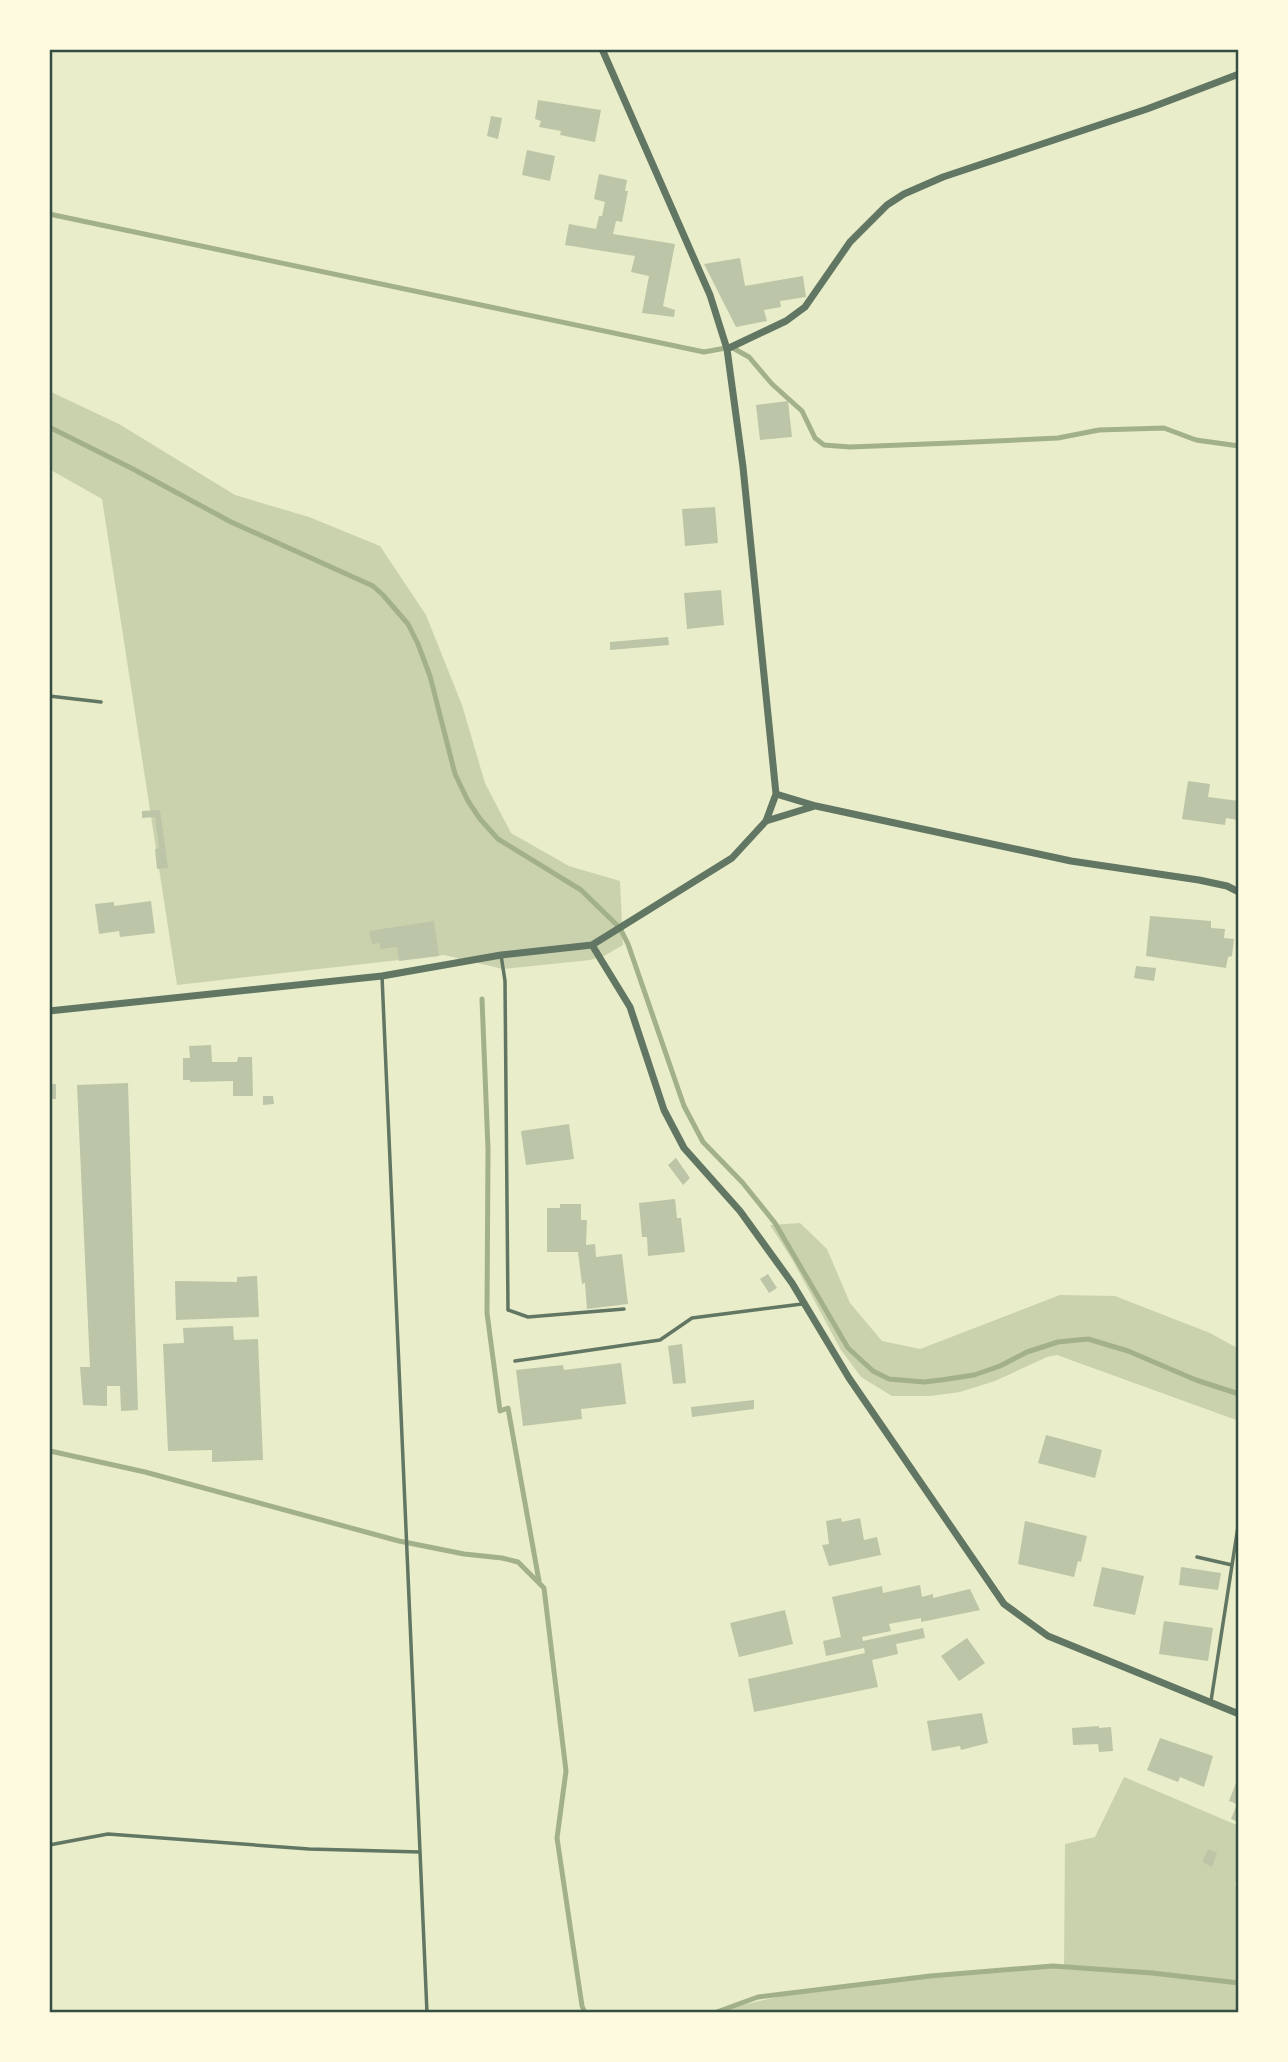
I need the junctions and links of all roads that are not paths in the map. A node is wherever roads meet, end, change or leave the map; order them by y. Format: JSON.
{"nodes":[{"id":1,"x":602,"y":49,"type":"edge"},
{"id":2,"x":1239,"y":74,"type":"edge"},
{"id":3,"x":727,"y":349,"type":"junction"},
{"id":4,"x":49,"y":696,"type":"edge"},
{"id":5,"x":101,"y":702,"type":"dead end"},
{"id":6,"x":776,"y":794,"type":"junction"},
{"id":7,"x":816,"y":806,"type":"junction"},
{"id":8,"x":766,"y":821,"type":"junction"},
{"id":9,"x":1239,"y":892,"type":"edge"},
{"id":10,"x":592,"y":946,"type":"junction"},
{"id":11,"x":501,"y":956,"type":"junction"},
{"id":12,"x":382,"y":976,"type":"junction"},
{"id":13,"x":49,"y":1012,"type":"edge"},
{"id":14,"x":805,"y":1304,"type":"junction"},
{"id":15,"x":624,"y":1309,"type":"dead end"},
{"id":16,"x":515,"y":1361,"type":"dead end"},
{"id":17,"x":1239,"y":1520,"type":"edge"},
{"id":18,"x":1198,"y":1557,"type":"dead end"},
{"id":19,"x":1232,"y":1565,"type":"junction"},
{"id":20,"x":1211,"y":1701,"type":"junction"},
{"id":21,"x":1239,"y":1714,"type":"edge"},
{"id":22,"x":49,"y":1845,"type":"edge"},
{"id":23,"x":420,"y":1852,"type":"junction"},
{"id":24,"x":426,"y":2013,"type":"edge"}],
"edges":[{"from":1,"to":3,"type":"street"},
{"from":2,"to":3,"type":"street"},
{"from":3,"to":6,"type":"street"},
{"from":4,"to":5,"type":"lane"},
{"from":6,"to":7,"type":"street"},
{"from":6,"to":8,"type":"street"},
{"from":7,"to":8,"type":"street"},
{"from":7,"to":9,"type":"street"},
{"from":8,"to":10,"type":"street"},
{"from":10,"to":11,"type":"street"},
{"from":10,"to":14,"type":"street"},
{"from":11,"to":12,"type":"street"},
{"from":11,"to":15,"type":"lane"},
{"from":12,"to":13,"type":"street"},
{"from":12,"to":23,"type":"lane"},
{"from":14,"to":16,"type":"lane"},
{"from":14,"to":20,"type":"street"},
{"from":17,"to":19,"type":"lane"},
{"from":18,"to":19,"type":"lane"},
{"from":19,"to":20,"type":"lane"},
{"from":20,"to":21,"type":"street"},
{"from":22,"to":23,"type":"lane"},
{"from":23,"to":24,"type":"lane"}]}
